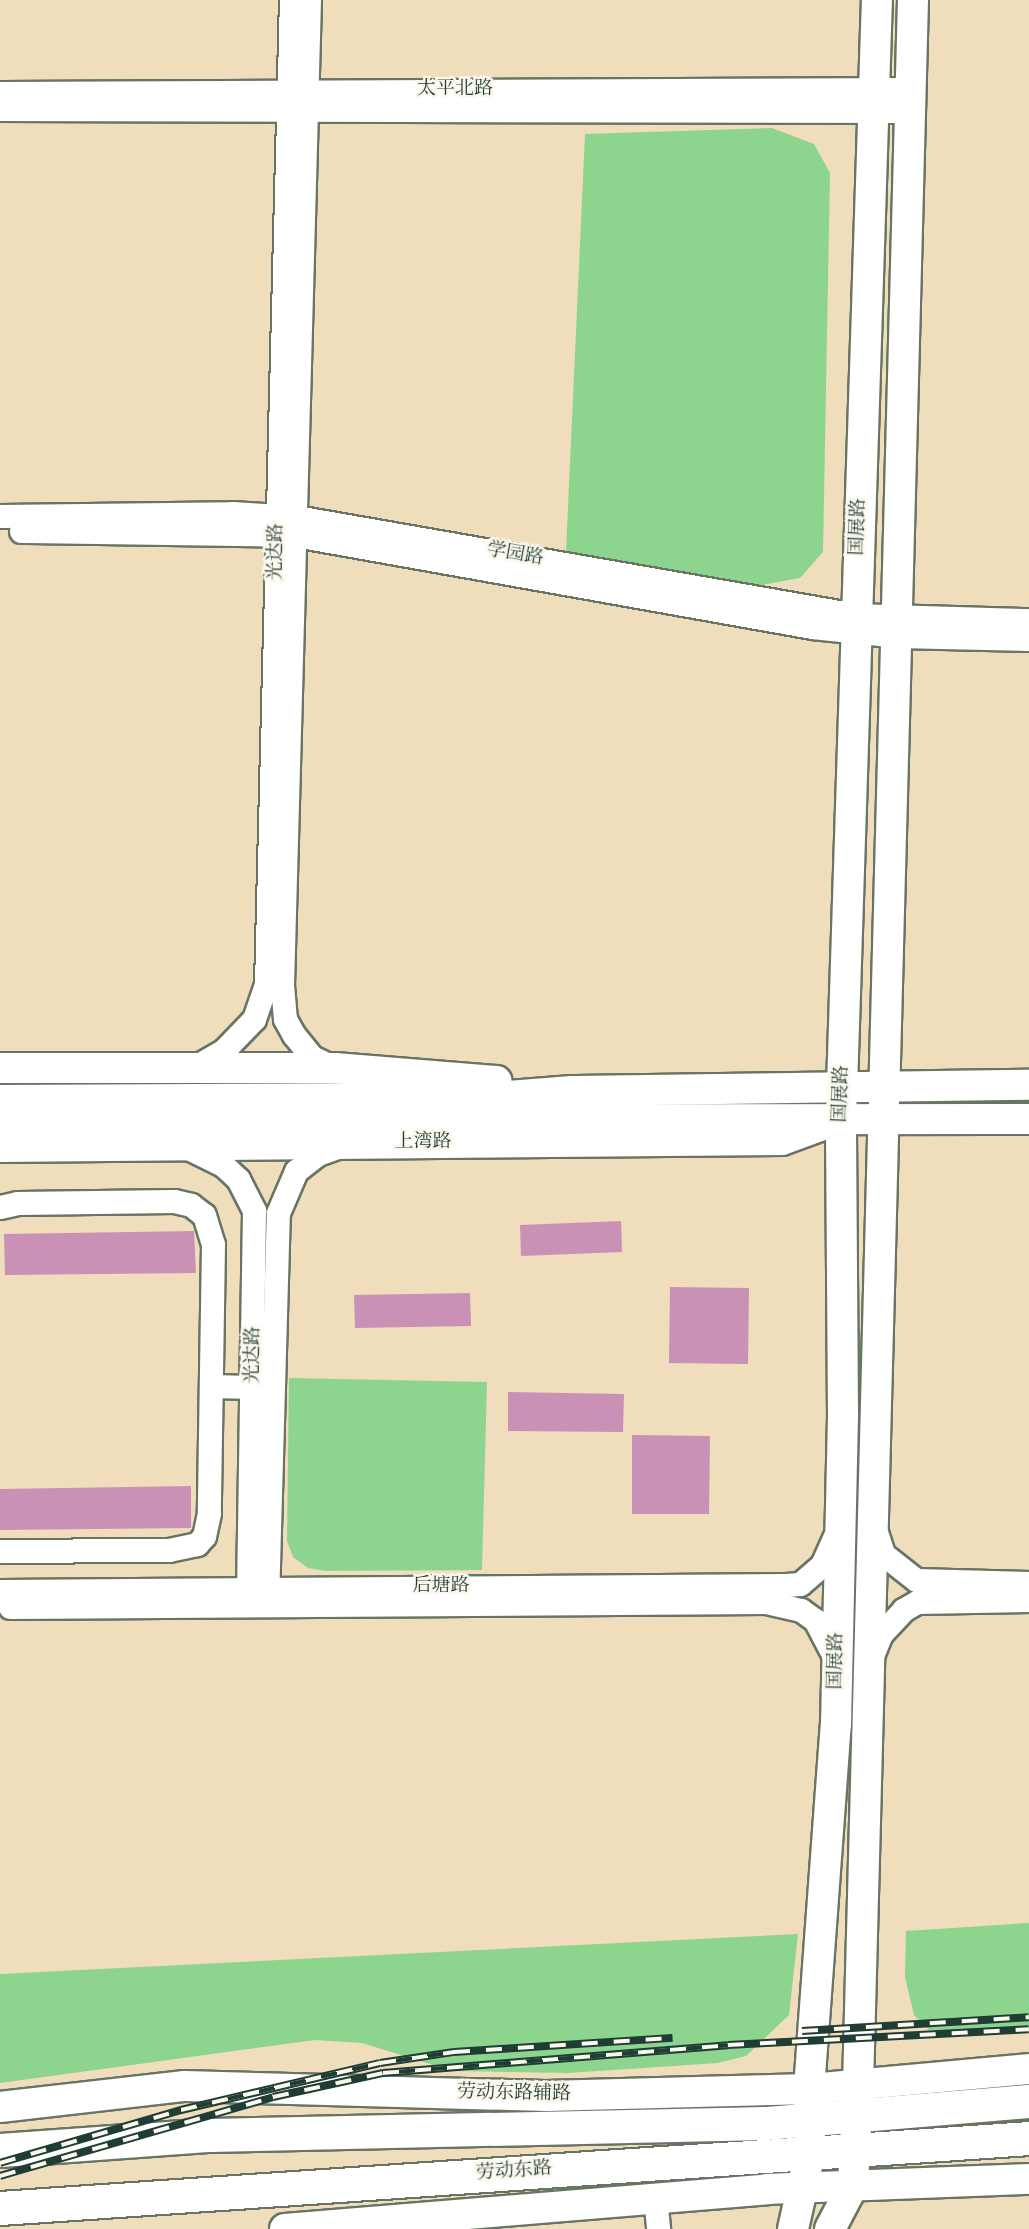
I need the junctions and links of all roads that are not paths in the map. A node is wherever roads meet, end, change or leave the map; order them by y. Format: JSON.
{"nodes":[{"id":1,"x":291,"y":0,"type":"edge"},
{"id":2,"x":309,"y":0,"type":"edge"},
{"id":3,"x":877,"y":0,"type":"edge"},
{"id":4,"x":913,"y":0,"type":"edge"},
{"id":5,"x":0,"y":93,"type":"edge"},
{"id":6,"x":874,"y":99,"type":"junction"},
{"id":7,"x":298,"y":100,"type":"junction"},
{"id":8,"x":909,"y":100,"type":"junction"},
{"id":9,"x":0,"y":109,"type":"edge"},
{"id":10,"x":0,"y":516,"type":"edge"},
{"id":11,"x":286,"y":525,"type":"junction"},
{"id":12,"x":0,"y":531,"type":"edge"},
{"id":13,"x":1029,"y":621,"type":"edge"},
{"id":14,"x":856,"y":624,"type":"junction"},
{"id":15,"x":897,"y":627,"type":"junction"},
{"id":16,"x":1029,"y":639,"type":"edge"},
{"id":17,"x":0,"y":1068,"type":"edge"},
{"id":18,"x":335,"y":1068,"type":"junction"},
{"id":19,"x":191,"y":1069,"type":"junction"},
{"id":20,"x":1029,"y":1085,"type":"edge"},
{"id":21,"x":885,"y":1087,"type":"junction"},
{"id":22,"x":842,"y":1088,"type":"junction"},
{"id":23,"x":572,"y":1091,"type":"junction"},
{"id":24,"x":0,"y":1100,"type":"edge"},
{"id":25,"x":841,"y":1118,"type":"junction"},
{"id":26,"x":884,"y":1118,"type":"junction"},
{"id":27,"x":1029,"y":1119,"type":"edge"},
{"id":28,"x":0,"y":1121,"type":"edge"},
{"id":29,"x":345,"y":1144,"type":"junction"},
{"id":30,"x":178,"y":1146,"type":"junction"},
{"id":31,"x":0,"y":1147,"type":"edge"},
{"id":32,"x":0,"y":1207,"type":"edge"},
{"id":33,"x":211,"y":1386,"type":"junction"},
{"id":34,"x":253,"y":1387,"type":"junction"},
{"id":35,"x":841,"y":1516,"type":"junction"},
{"id":36,"x":873,"y":1516,"type":"junction"},
{"id":37,"x":0,"y":1551,"type":"edge"},
{"id":38,"x":1029,"y":1583,"type":"edge"},
{"id":39,"x":0,"y":1591,"type":"edge"},
{"id":40,"x":258,"y":1597,"type":"junction"},
{"id":41,"x":1029,"y":1600,"type":"edge"},
{"id":42,"x":0,"y":1607,"type":"edge"},
{"id":43,"x":870,"y":1662,"type":"junction"},
{"id":44,"x":837,"y":1665,"type":"junction"},
{"id":45,"x":1029,"y":2069,"type":"edge"},
{"id":46,"x":857,"y":2101,"type":"junction"},
{"id":47,"x":1029,"y":2101,"type":"edge"},
{"id":48,"x":810,"y":2104,"type":"junction"},
{"id":49,"x":0,"y":2107,"type":"edge"},
{"id":50,"x":1029,"y":2138,"type":"edge"},
{"id":51,"x":0,"y":2150,"type":"edge"},
{"id":52,"x":852,"y":2152,"type":"junction"},
{"id":53,"x":810,"y":2153,"type":"junction"},
{"id":54,"x":1029,"y":2179,"type":"edge"},
{"id":55,"x":853,"y":2185,"type":"junction"},
{"id":56,"x":806,"y":2187,"type":"junction"},
{"id":57,"x":655,"y":2198,"type":"junction"},
{"id":58,"x":0,"y":2208,"type":"edge"},
{"id":59,"x":343,"y":2227,"type":"edge"},
{"id":60,"x":285,"y":2229,"type":"edge"},
{"id":61,"x":658,"y":2229,"type":"edge"},
{"id":62,"x":793,"y":2229,"type":"edge"},
{"id":63,"x":830,"y":2229,"type":"edge"}],
"edges":[{"from":1,"to":7,"type":"street","name":"光达路"},
{"from":2,"to":7,"type":"street","name":"光达路"},
{"from":3,"to":6,"type":"main road","name":"国展路"},
{"from":4,"to":8,"type":"main road","name":"国展路"},
{"from":5,"to":7,"type":"street","name":"太平北路"},
{"from":6,"to":7,"type":"street","name":"太平北路"},
{"from":6,"to":8,"type":"street","name":"太平北路"},
{"from":6,"to":14,"type":"main road","name":"国展路"},
{"from":7,"to":9,"type":"street","name":"太平北路"},
{"from":7,"to":11,"type":"street","name":"光达路"},
{"from":8,"to":15,"type":"main road","name":"国展路"},
{"from":10,"to":11,"type":"street","name":"学园路"},
{"from":11,"to":12,"type":"street","name":"学园路"},
{"from":11,"to":14,"type":"street","name":"学园路"},
{"from":11,"to":18,"type":"street","name":"光达路"},
{"from":11,"to":19,"type":"street","name":"光达路"},
{"from":13,"to":15,"type":"street","name":"学园路"},
{"from":14,"to":15,"type":"street","name":"学园路"},
{"from":14,"to":22,"type":"main road","name":"国展路"},
{"from":15,"to":16,"type":"street","name":"学园路"},
{"from":15,"to":21,"type":"main road","name":"国展路"},
{"from":17,"to":19,"type":"main road"},
{"from":18,"to":19,"type":"main road"},
{"from":18,"to":23,"type":"main road"},
{"from":20,"to":21,"type":"main road"},
{"from":21,"to":22,"type":"main road"},
{"from":21,"to":26,"type":"main road","name":"国展路"},
{"from":22,"to":23,"type":"main road"},
{"from":22,"to":25,"type":"main road","name":"国展路"},
{"from":23,"to":24,"type":"main road"},
{"from":25,"to":26,"type":"main road","name":"上湾路"},
{"from":25,"to":28,"type":"main road","name":"上湾路"},
{"from":25,"to":29,"type":"main road","name":"上湾路"},
{"from":25,"to":35,"type":"main road","name":"国展路"},
{"from":26,"to":27,"type":"main road","name":"上湾路"},
{"from":26,"to":36,"type":"main road","name":"国展路"},
{"from":29,"to":30,"type":"main road","name":"上湾路"},
{"from":29,"to":40,"type":"street","name":"光达路"},
{"from":30,"to":31,"type":"main road","name":"上湾路"},
{"from":30,"to":34,"type":"street","name":"光达路"},
{"from":32,"to":33,"type":"street"},
{"from":33,"to":34,"type":"street"},
{"from":33,"to":37,"type":"street"},
{"from":34,"to":40,"type":"street","name":"光达路"},
{"from":35,"to":40,"type":"street","name":"后塘路"},
{"from":35,"to":44,"type":"main road","name":"国展路"},
{"from":36,"to":38,"type":"street"},
{"from":36,"to":43,"type":"main road","name":"国展路"},
{"from":39,"to":40,"type":"street","name":"后塘路"},
{"from":40,"to":42,"type":"street","name":"后塘路"},
{"from":40,"to":44,"type":"street","name":"后塘路"},
{"from":41,"to":43,"type":"street"},
{"from":43,"to":46,"type":"main road","name":"国展路"},
{"from":44,"to":48,"type":"main road","name":"国展路"},
{"from":45,"to":46,"type":"main road"},
{"from":46,"to":47,"type":"highway"},
{"from":46,"to":48,"type":"highway"},
{"from":46,"to":52,"type":"main road","name":"国展路"},
{"from":48,"to":49,"type":"main road","name":"劳动东路辅路"},
{"from":48,"to":51,"type":"highway"},
{"from":48,"to":53,"type":"main road","name":"国展路"},
{"from":50,"to":52,"type":"highway","name":"劳动东路"},
{"from":52,"to":53,"type":"highway","name":"劳动东路"},
{"from":52,"to":55,"type":"main road","name":"国展路"},
{"from":53,"to":56,"type":"main road","name":"国展路"},
{"from":53,"to":58,"type":"highway","name":"劳动东路"},
{"from":54,"to":55,"type":"main road"},
{"from":55,"to":56,"type":"main road"},
{"from":55,"to":63,"type":"main road"},
{"from":56,"to":57,"type":"main road"},
{"from":56,"to":62,"type":"main road","name":"国展路"},
{"from":57,"to":59,"type":"main road"},
{"from":57,"to":61,"type":"street"},
{"from":59,"to":60,"type":"main road"}]}
